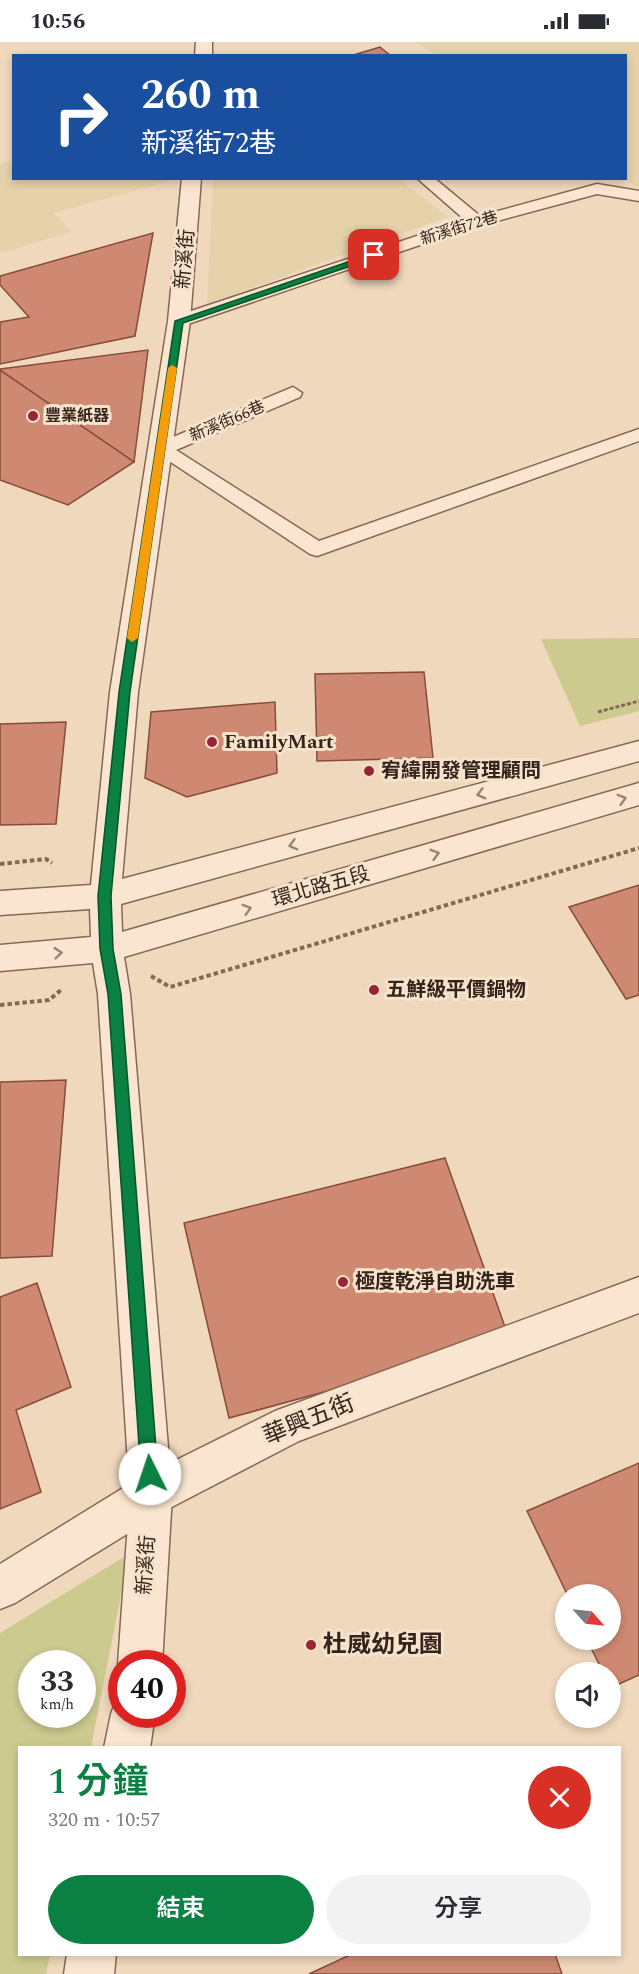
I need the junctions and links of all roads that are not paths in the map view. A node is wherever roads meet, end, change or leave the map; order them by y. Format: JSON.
{"nodes":[{"id":1,"x":192,"y":180,"type":"edge"},
{"id":2,"x":426,"y":180,"type":"edge"},
{"id":3,"x":639,"y":196,"type":"edge"},
{"id":4,"x":478,"y":222,"type":"junction"},
{"id":5,"x":179,"y":321,"type":"junction"},
{"id":6,"x":293,"y":393,"type":"dead end"},
{"id":7,"x":639,"y":435,"type":"edge"},
{"id":8,"x":160,"y":449,"type":"junction"},
{"id":9,"x":639,"y":751,"type":"edge"},
{"id":10,"x":639,"y":794,"type":"edge"},
{"id":11,"x":105,"y":896,"type":"junction"},
{"id":12,"x":0,"y":903,"type":"edge"},
{"id":13,"x":107,"y":949,"type":"junction"},
{"id":14,"x":0,"y":958,"type":"edge"},
{"id":15,"x":639,"y":1295,"type":"edge"},
{"id":16,"x":151,"y":1495,"type":"junction"},
{"id":17,"x":0,"y":1588,"type":"edge"},
{"id":18,"x":141,"y":1650,"type":"edge"},
{"id":19,"x":131,"y":1728,"type":"edge"},
{"id":20,"x":127,"y":1746,"type":"edge"},
{"id":21,"x":92,"y":1956,"type":"edge"},
{"id":22,"x":88,"y":1974,"type":"edge"}],
"edges":[{"from":1,"to":5,"type":"street","name":"新溪街"},
{"from":2,"to":4,"type":"lane"},
{"from":3,"to":4,"type":"lane","name":"新溪街72巷"},
{"from":4,"to":5,"type":"lane","name":"新溪街72巷"},
{"from":5,"to":8,"type":"street","name":"新溪街"},
{"from":6,"to":8,"type":"lane","name":"新溪街66巷"},
{"from":7,"to":8,"type":"lane"},
{"from":8,"to":11,"type":"street","name":"新溪街"},
{"from":9,"to":11,"type":"street","one_way":true},
{"from":13,"to":10,"type":"street","name":"環北路五段","one_way":true},
{"from":11,"to":12,"type":"street"},
{"from":11,"to":13,"type":"street","name":"新溪街"},
{"from":14,"to":13,"type":"street","name":"環北路五段","one_way":true},
{"from":13,"to":16,"type":"street","name":"新溪街"},
{"from":15,"to":16,"type":"street","name":"華興五街"},
{"from":16,"to":17,"type":"street","name":"華興五街"},
{"from":16,"to":18,"type":"street","name":"新溪街"},
{"from":19,"to":20,"type":"street"},
{"from":21,"to":22,"type":"street"}]}
